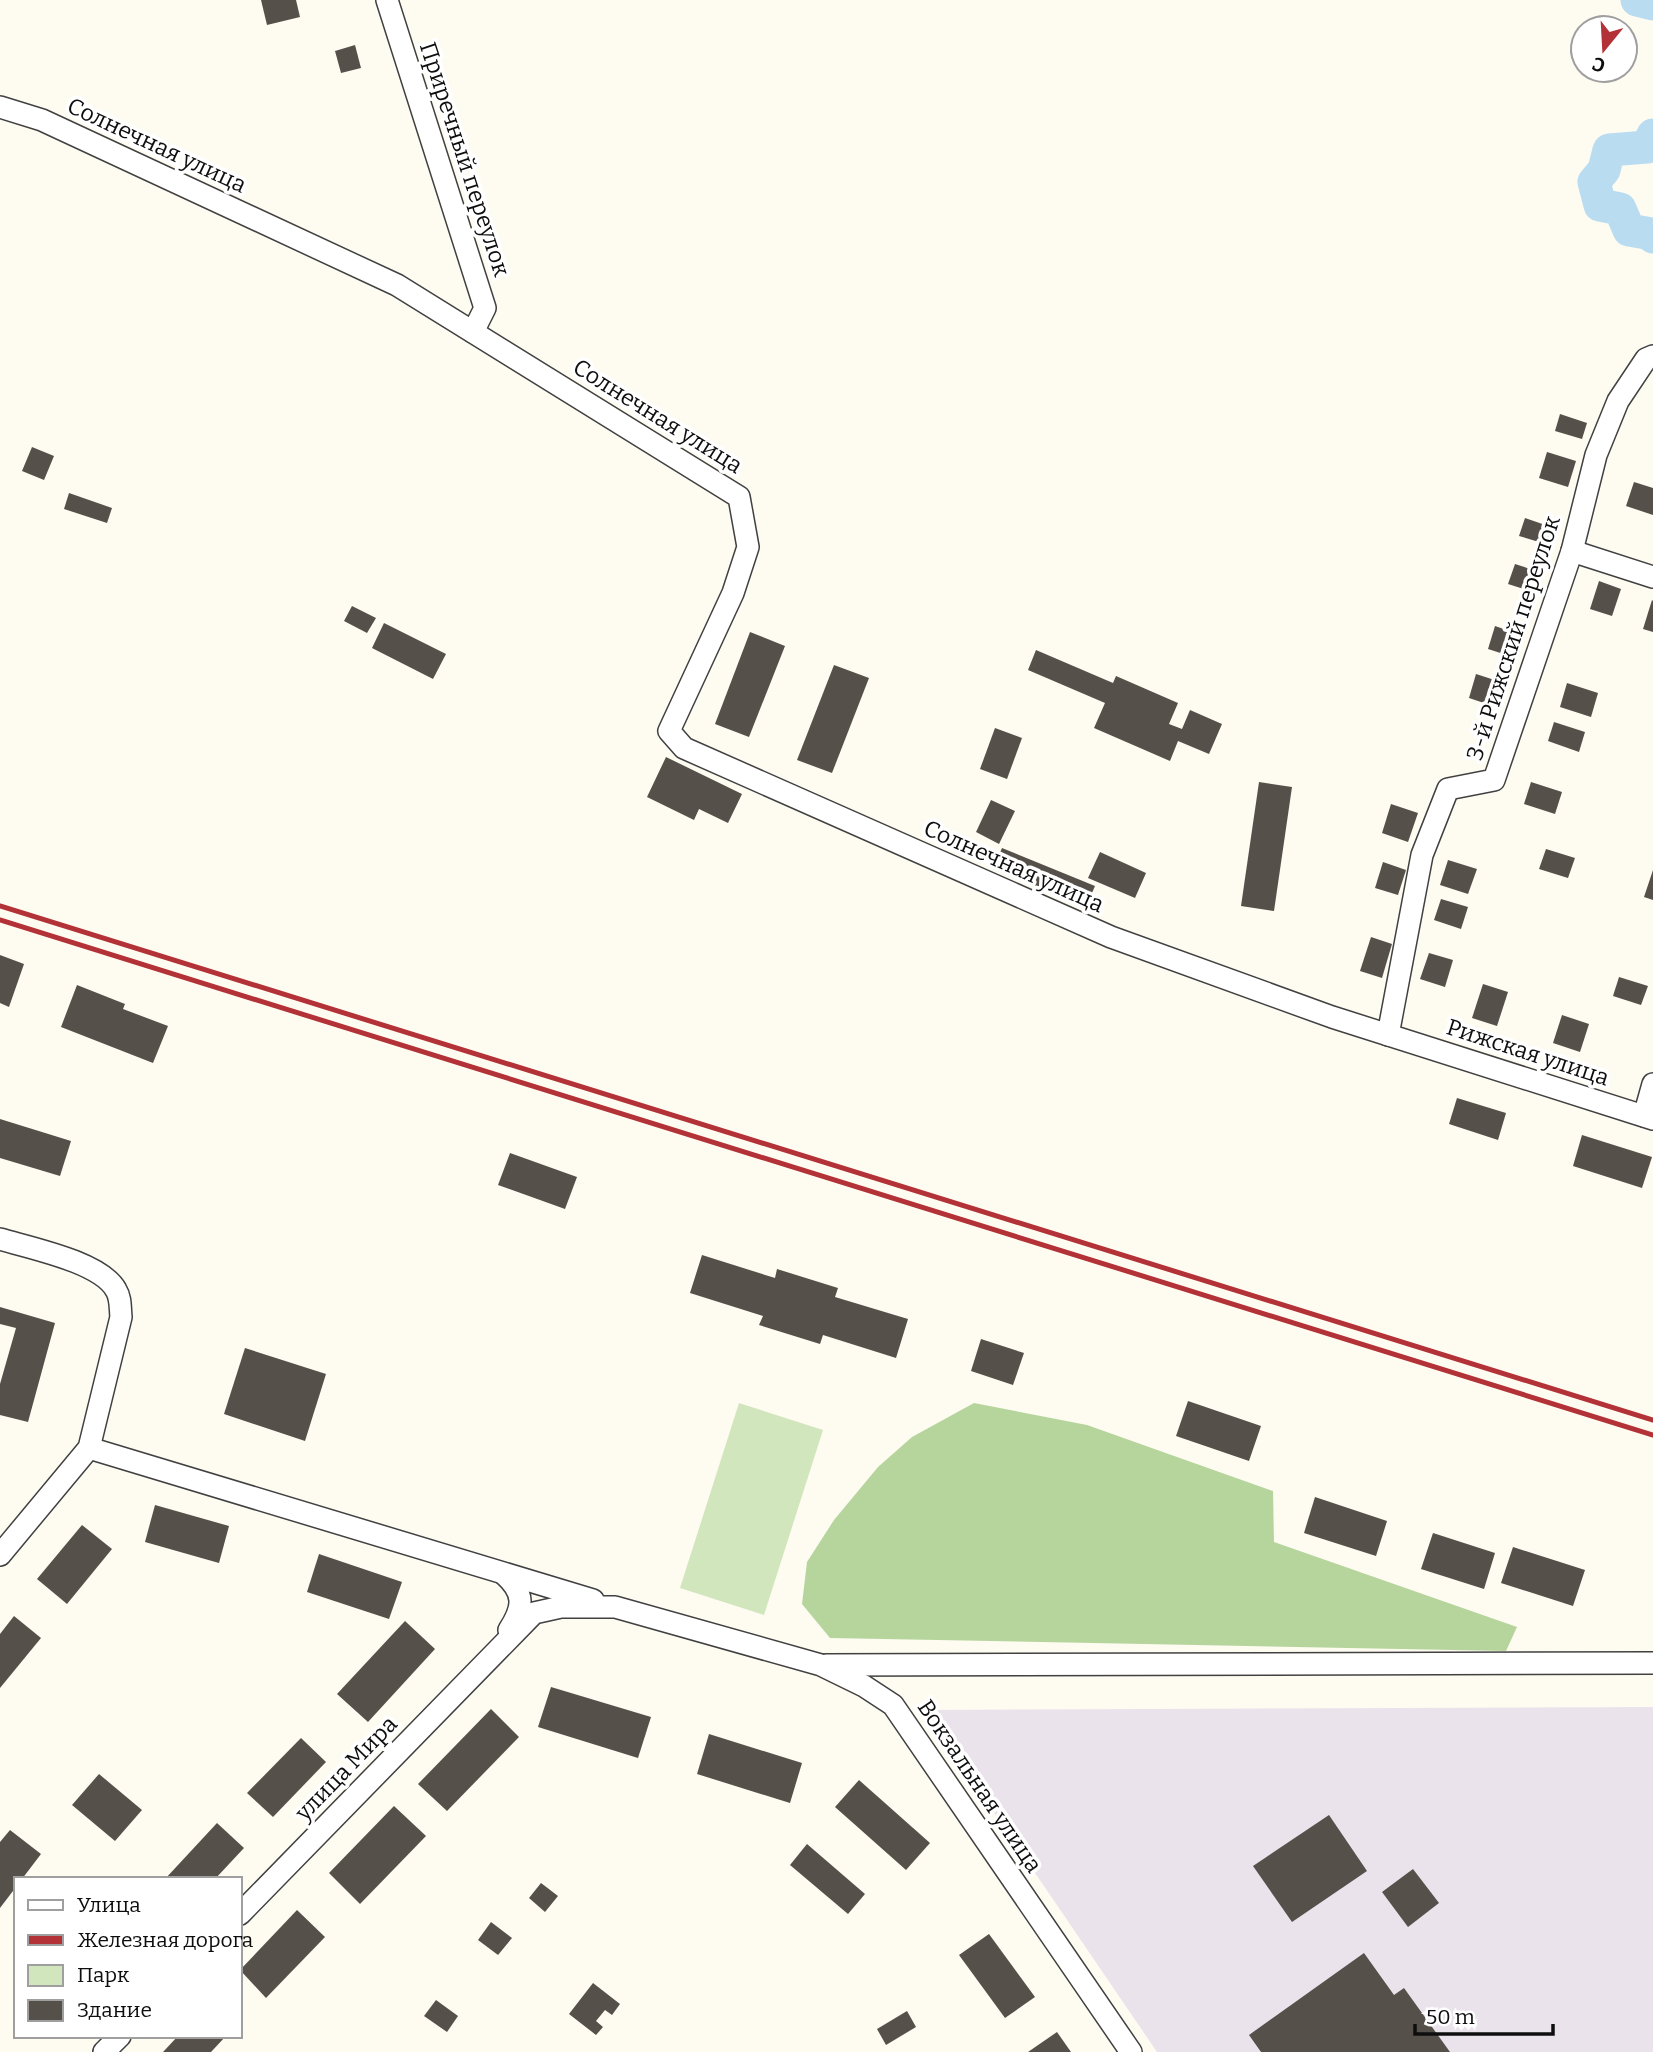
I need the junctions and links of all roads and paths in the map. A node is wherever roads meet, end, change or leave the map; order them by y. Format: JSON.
{"nodes":[{"id":1,"x":387,"y":0,"type":"edge"},
{"id":2,"x":0,"y":107,"type":"edge"},
{"id":3,"x":473,"y":332,"type":"junction"},
{"id":4,"x":1653,"y":356,"type":"edge"},
{"id":5,"x":1572,"y":551,"type":"junction"},
{"id":6,"x":1653,"y":578,"type":"edge"},
{"id":7,"x":1388,"y":1035,"type":"junction"},
{"id":8,"x":1653,"y":1084,"type":"edge"},
{"id":9,"x":1648,"y":1117,"type":"edge"},
{"id":10,"x":0,"y":1239,"type":"edge"},
{"id":11,"x":89,"y":1448,"type":"junction"},
{"id":12,"x":0,"y":1555,"type":"edge"},
{"id":13,"x":502,"y":1573,"type":"junction"},
{"id":14,"x":615,"y":1607,"type":"junction"},
{"id":15,"x":490,"y":1658,"type":"junction"},
{"id":16,"x":1653,"y":1663,"type":"edge"},
{"id":17,"x":821,"y":1665,"type":"junction"},
{"id":18,"x":242,"y":1912,"type":"edge"},
{"id":19,"x":118,"y":2038,"type":"edge"},
{"id":20,"x":104,"y":2052,"type":"edge"},
{"id":21,"x":1131,"y":2052,"type":"edge"}],
"edges":[{"from":1,"to":3,"type":"street","name":"Приречный переулок"},
{"from":2,"to":3,"type":"street","name":"Солнечная улица"},
{"from":3,"to":7,"type":"street","name":"Солнечная улица"},
{"from":4,"to":5,"type":"street","name":"3-й Рижский переулок"},
{"from":5,"to":6,"type":"street"},
{"from":5,"to":7,"type":"street","name":"3-й Рижский переулок"},
{"from":7,"to":9,"type":"street","name":"Рижская улица"},
{"from":8,"to":9,"type":"street"},
{"from":10,"to":11,"type":"street"},
{"from":11,"to":12,"type":"street"},
{"from":11,"to":13,"type":"street"},
{"from":13,"to":14,"type":"street"},
{"from":13,"to":15,"type":"street"},
{"from":14,"to":15,"type":"street","name":"Вокзальная улица"},
{"from":14,"to":17,"type":"street","name":"Вокзальная улица"},
{"from":15,"to":18,"type":"street","name":"улица Мира"},
{"from":16,"to":17,"type":"street"},
{"from":17,"to":21,"type":"street","name":"Вокзальная улица"},
{"from":19,"to":20,"type":"street"}]}
